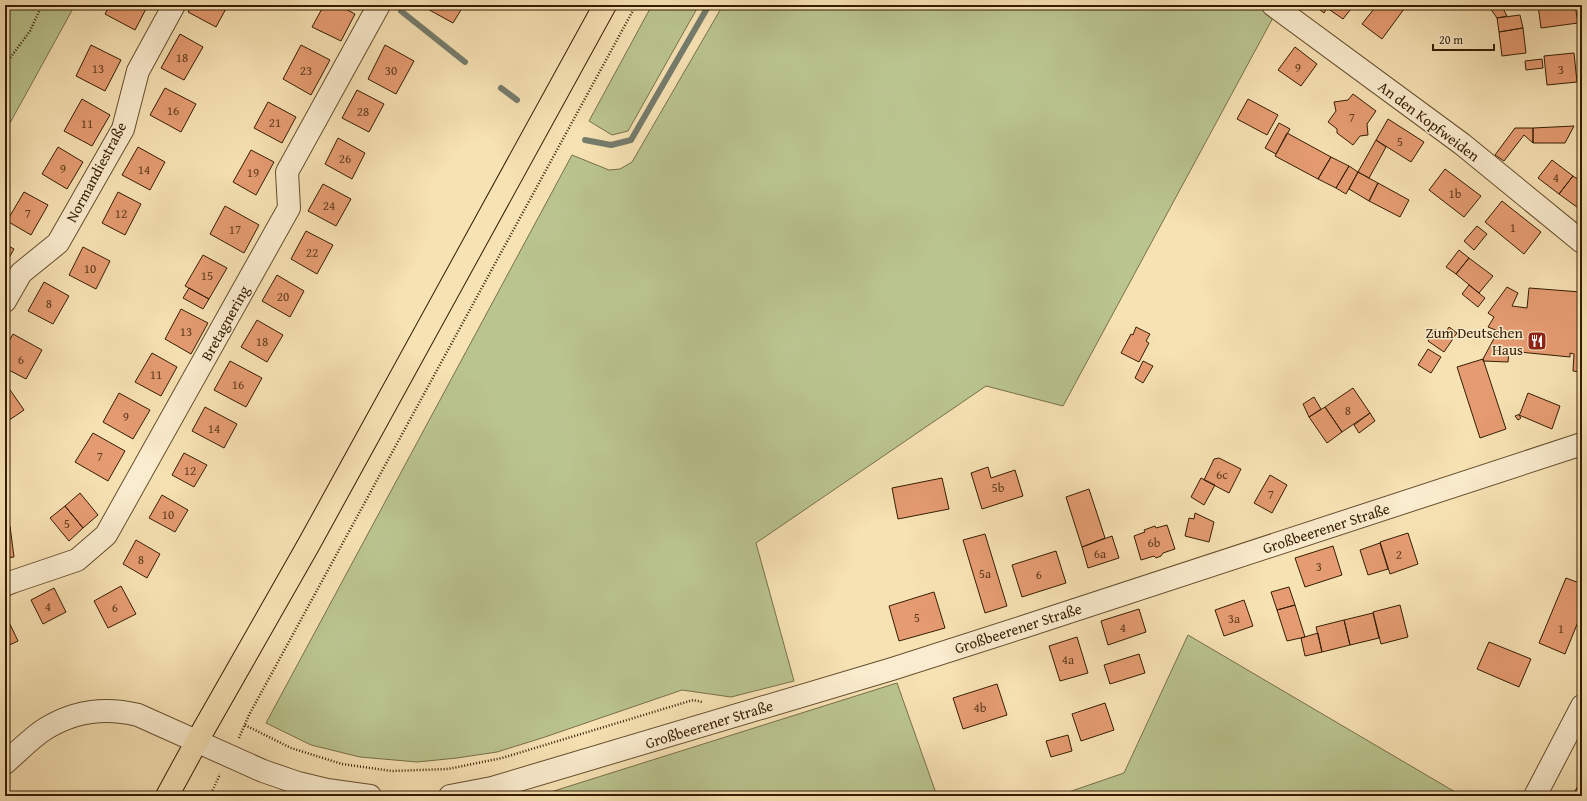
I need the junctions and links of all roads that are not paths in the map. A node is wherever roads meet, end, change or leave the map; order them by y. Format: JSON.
{"nodes":[{"id":1,"x":174,"y":5,"type":"edge"},
{"id":2,"x":379,"y":5,"type":"edge"},
{"id":3,"x":605,"y":5,"type":"edge"},
{"id":4,"x":1273,"y":5,"type":"edge"},
{"id":5,"x":1582,"y":242,"type":"edge"},
{"id":6,"x":5,"y":302,"type":"edge"},
{"id":7,"x":1582,"y":444,"type":"edge"},
{"id":8,"x":5,"y":586,"type":"edge"},
{"id":9,"x":1582,"y":706,"type":"edge"},
{"id":10,"x":197,"y":741,"type":"junction"},
{"id":11,"x":5,"y":763,"type":"edge"},
{"id":12,"x":167,"y":796,"type":"edge"},
{"id":13,"x":370,"y":796,"type":"edge"},
{"id":14,"x":450,"y":796,"type":"edge"},
{"id":15,"x":1535,"y":796,"type":"edge"}],
"edges":[{"from":1,"to":6,"type":"street","name":"Normandiestraße"},
{"from":2,"to":8,"type":"street","name":"Bretagnering"},
{"from":3,"to":10,"type":"main road"},
{"from":4,"to":5,"type":"street","name":"An den Kopfweiden"},
{"from":7,"to":14,"type":"street","name":"Großbeerener Straße"},
{"from":9,"to":15,"type":"street"},
{"from":10,"to":11,"type":"street"},
{"from":10,"to":12,"type":"main road"},
{"from":10,"to":13,"type":"street"}]}
